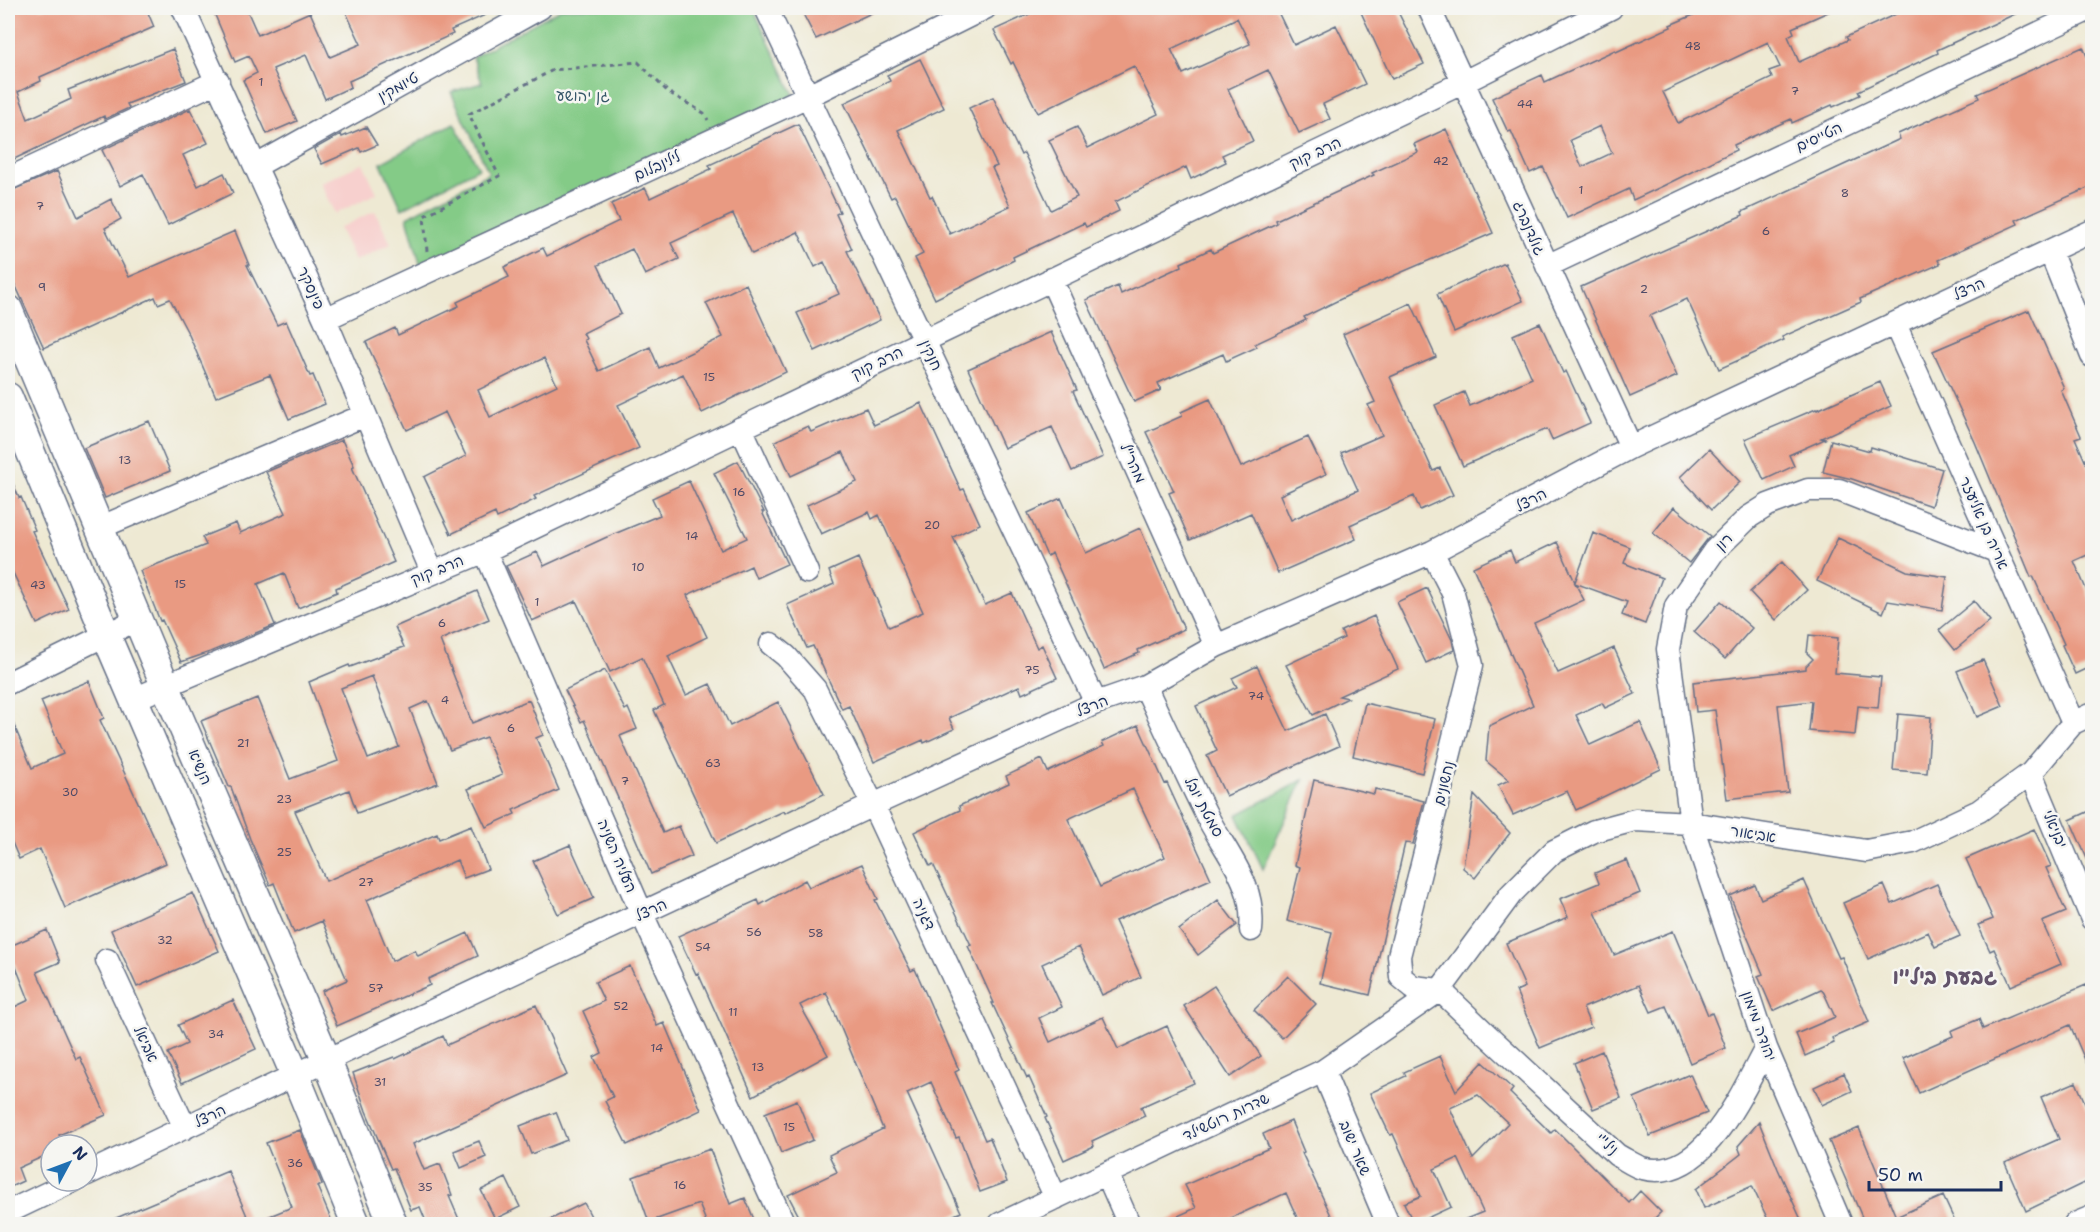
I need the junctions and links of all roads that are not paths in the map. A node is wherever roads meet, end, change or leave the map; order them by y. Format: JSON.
{"nodes":[{"id":1,"x":183,"y":8,"type":"edge"},
{"id":2,"x":540,"y":8,"type":"edge"},
{"id":3,"x":766,"y":8,"type":"edge"},
{"id":4,"x":986,"y":8,"type":"edge"},
{"id":5,"x":1429,"y":8,"type":"edge"},
{"id":6,"x":1611,"y":8,"type":"edge"},
{"id":7,"x":2092,"y":8,"type":"edge"},
{"id":8,"x":218,"y":81,"type":"junction"},
{"id":9,"x":1464,"y":82,"type":"junction"},
{"id":10,"x":808,"y":96,"type":"junction"},
{"id":11,"x":256,"y":166,"type":"junction"},
{"id":12,"x":8,"y":179,"type":"edge"},
{"id":13,"x":2092,"y":231,"type":"edge"},
{"id":14,"x":2050,"y":251,"type":"junction"},
{"id":15,"x":1547,"y":266,"type":"junction"},
{"id":16,"x":1051,"y":279,"type":"junction"},
{"id":17,"x":8,"y":309,"type":"edge"},
{"id":18,"x":325,"y":319,"type":"junction"},
{"id":19,"x":1895,"y":324,"type":"junction"},
{"id":20,"x":924,"y":341,"type":"junction"},
{"id":21,"x":2092,"y":356,"type":"edge"},
{"id":22,"x":8,"y":396,"type":"edge"},
{"id":23,"x":365,"y":415,"type":"junction"},
{"id":24,"x":741,"y":428,"type":"junction"},
{"id":25,"x":1631,"y":447,"type":"junction"},
{"id":26,"x":99,"y":528,"type":"junction"},
{"id":27,"x":485,"y":551,"type":"junction"},
{"id":28,"x":1996,"y":551,"type":"junction"},
{"id":29,"x":1432,"y":552,"type":"junction"},
{"id":30,"x":432,"y":572,"type":"junction"},
{"id":31,"x":807,"y":572,"type":"dead end"},
{"id":32,"x":138,"y":620,"type":"junction"},
{"id":33,"x":106,"y":635,"type":"junction"},
{"id":34,"x":771,"y":644,"type":"dead end"},
{"id":35,"x":1216,"y":646,"type":"junction"},
{"id":36,"x":8,"y":683,"type":"edge"},
{"id":37,"x":165,"y":685,"type":"junction"},
{"id":38,"x":1145,"y":686,"type":"junction"},
{"id":39,"x":134,"y":699,"type":"junction"},
{"id":40,"x":1096,"y":703,"type":"junction"},
{"id":41,"x":2083,"y":719,"type":"edge"},
{"id":42,"x":2031,"y":773,"type":"junction"},
{"id":43,"x":873,"y":805,"type":"junction"},
{"id":44,"x":1691,"y":823,"type":"junction"},
{"id":45,"x":642,"y":914,"type":"junction"},
{"id":46,"x":2092,"y":919,"type":"edge"},
{"id":47,"x":1251,"y":930,"type":"dead end"},
{"id":48,"x":107,"y":960,"type":"dead end"},
{"id":49,"x":1440,"y":990,"type":"junction"},
{"id":50,"x":1766,"y":1048,"type":"junction"},
{"id":51,"x":327,"y":1061,"type":"junction"},
{"id":52,"x":1323,"y":1071,"type":"junction"},
{"id":53,"x":295,"y":1075,"type":"junction"},
{"id":54,"x":185,"y":1128,"type":"junction"},
{"id":55,"x":99,"y":1168,"type":"edge"},
{"id":56,"x":1107,"y":1174,"type":"junction"},
{"id":57,"x":48,"y":1193,"type":"edge"},
{"id":58,"x":1056,"y":1198,"type":"junction"},
{"id":59,"x":8,"y":1212,"type":"edge"},
{"id":60,"x":2092,"y":1217,"type":"edge"},
{"id":61,"x":356,"y":1224,"type":"edge"},
{"id":62,"x":393,"y":1224,"type":"edge"},
{"id":63,"x":784,"y":1224,"type":"edge"},
{"id":64,"x":1000,"y":1224,"type":"edge"},
{"id":65,"x":1128,"y":1224,"type":"edge"},
{"id":66,"x":1388,"y":1224,"type":"edge"},
{"id":67,"x":1841,"y":1224,"type":"edge"},
{"id":68,"x":2075,"y":1224,"type":"edge"}],
"edges":[{"from":1,"to":8,"type":"street","name":"פינסקר"},
{"from":2,"to":11,"type":"street","name":"טיומקין"},
{"from":3,"to":10,"type":"street","name":"חנקין"},
{"from":4,"to":10,"type":"street","name":"לילינבלום"},
{"from":5,"to":9,"type":"street","name":"גולדנברג"},
{"from":6,"to":9,"type":"street","name":"הרב קוק"},
{"from":7,"to":15,"type":"street","name":"הטייסים"},
{"from":8,"to":11,"type":"street","name":"פינסקר"},
{"from":8,"to":12,"type":"street"},
{"from":9,"to":15,"type":"street","name":"גולדנברג"},
{"from":9,"to":16,"type":"street","name":"הרב קוק"},
{"from":10,"to":18,"type":"street","name":"לילינבלום"},
{"from":10,"to":20,"type":"street","name":"חנקין"},
{"from":11,"to":18,"type":"street","name":"פינסקר"},
{"from":13,"to":14,"type":"street","name":"הרצל"},
{"from":14,"to":19,"type":"street","name":"הרצל"},
{"from":14,"to":21,"type":"street"},
{"from":15,"to":25,"type":"street","name":"גולדנברג"},
{"from":16,"to":20,"type":"street","name":"הרב קוק"},
{"from":16,"to":35,"type":"street","name":"מהר\"ל"},
{"from":17,"to":26,"type":"main road","name":"הנשיא"},
{"from":18,"to":23,"type":"street","name":"פינסקר"},
{"from":19,"to":25,"type":"street","name":"הרצל"},
{"from":19,"to":28,"type":"street","name":"אריה בן אליעזר"},
{"from":20,"to":24,"type":"street","name":"הרב קוק"},
{"from":20,"to":40,"type":"street","name":"חנקין"},
{"from":22,"to":33,"type":"main road"},
{"from":23,"to":26,"type":"street"},
{"from":23,"to":30,"type":"street","name":"פינסקר"},
{"from":24,"to":27,"type":"street","name":"הרב קוק"},
{"from":24,"to":31,"type":"street"},
{"from":25,"to":29,"type":"street","name":"הרצל"},
{"from":26,"to":32,"type":"main road","name":"הנשיא"},
{"from":27,"to":30,"type":"street","name":"הרב קוק"},
{"from":27,"to":45,"type":"street","name":"העליה השניה"},
{"from":28,"to":41,"type":"street","name":"אריה בן אליעזר"},
{"from":28,"to":44,"type":"street","name":"רון"},
{"from":29,"to":35,"type":"street","name":"הרצל"},
{"from":29,"to":49,"type":"street","name":"נחשונים"},
{"from":30,"to":37,"type":"street","name":"הרב קוק"},
{"from":32,"to":33,"type":"street"},
{"from":32,"to":37,"type":"main road","name":"הנשיא"},
{"from":33,"to":36,"type":"street"},
{"from":33,"to":39,"type":"main road"},
{"from":34,"to":43,"type":"street","name":"דגניה"},
{"from":35,"to":38,"type":"street","name":"הרצל"},
{"from":37,"to":39,"type":"street","name":"הרב קוק"},
{"from":37,"to":51,"type":"main road","name":"הנשיא"},
{"from":38,"to":40,"type":"street","name":"הרצל"},
{"from":38,"to":47,"type":"street","name":"סמטת יובל"},
{"from":39,"to":53,"type":"main road"},
{"from":40,"to":43,"type":"street","name":"הרצל"},
{"from":41,"to":42,"type":"street","name":"אביאור"},
{"from":42,"to":44,"type":"street","name":"אביאור"},
{"from":42,"to":46,"type":"street","name":"יבניאלי"},
{"from":43,"to":45,"type":"street","name":"הרצל"},
{"from":43,"to":58,"type":"street","name":"דגניה"},
{"from":44,"to":49,"type":"street","name":"אביאור"},
{"from":44,"to":50,"type":"street","name":"יהודה מימון"},
{"from":45,"to":51,"type":"street","name":"הרצל"},
{"from":45,"to":63,"type":"street","name":"העליה השניה"},
{"from":48,"to":54,"type":"street","name":"אביאל"},
{"from":49,"to":50,"type":"street","name":"ניל\"י"},
{"from":49,"to":52,"type":"street","name":"שדרות רוטשילד"},
{"from":50,"to":67,"type":"street","name":"יהודה מימון"},
{"from":51,"to":53,"type":"street","name":"הרצל"},
{"from":51,"to":62,"type":"main road","name":"הנשיא"},
{"from":52,"to":56,"type":"street","name":"שדרות רוטשילד"},
{"from":52,"to":66,"type":"street","name":"שאר ישוב"},
{"from":53,"to":54,"type":"street","name":"הרצל"},
{"from":53,"to":61,"type":"main road"},
{"from":54,"to":55,"type":"street","name":"הרצל"},
{"from":56,"to":58,"type":"street","name":"שדרות רוטשילד"},
{"from":56,"to":65,"type":"street"},
{"from":57,"to":59,"type":"street"},
{"from":58,"to":64,"type":"street","name":"שדרות רוטשילד"},
{"from":60,"to":68,"type":"street"}]}
